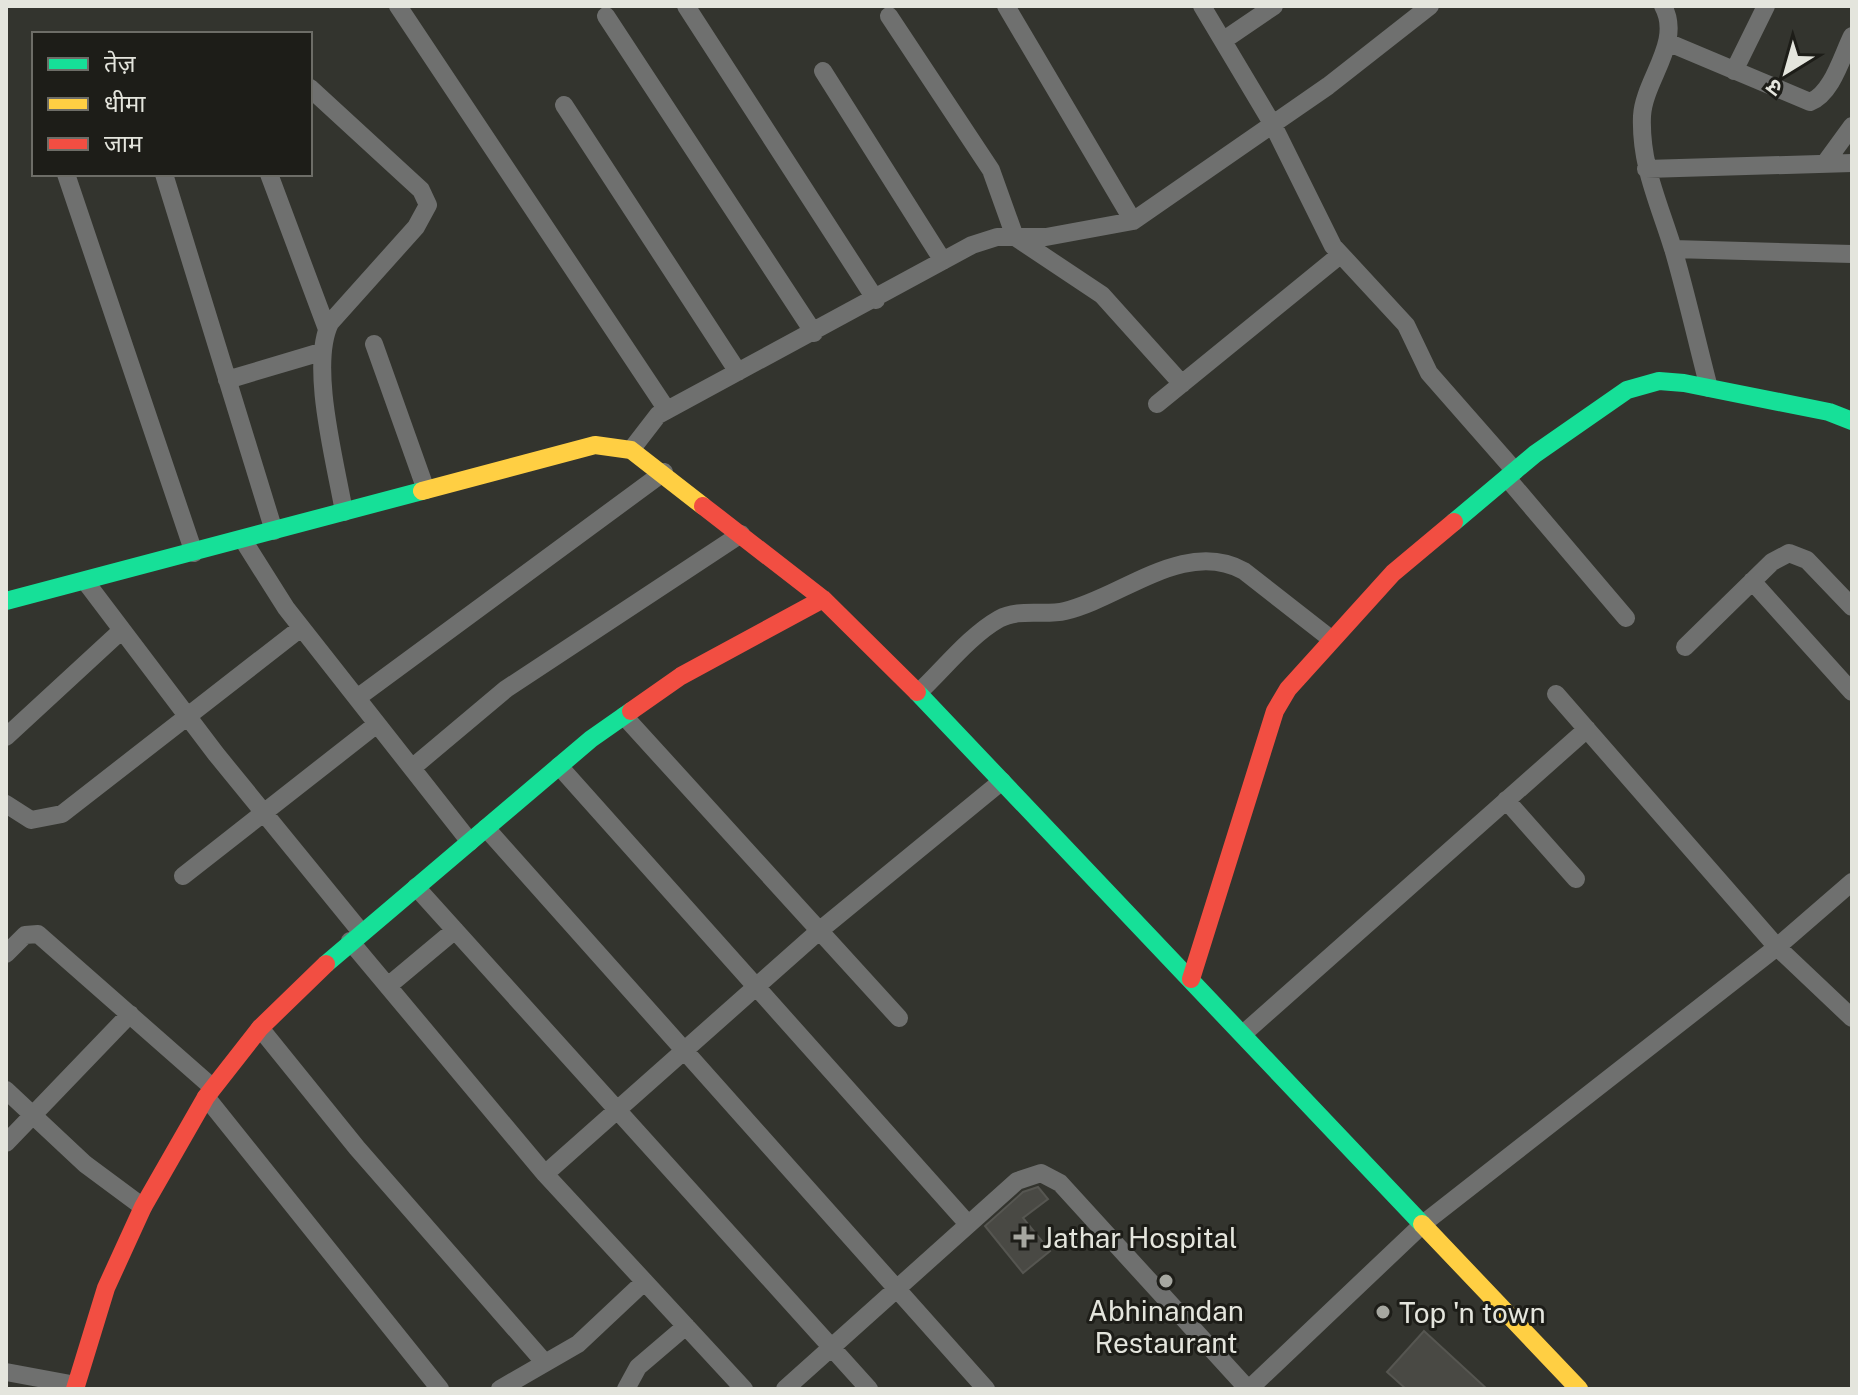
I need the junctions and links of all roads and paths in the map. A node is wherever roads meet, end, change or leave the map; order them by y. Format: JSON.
{"nodes":[{"id":1,"x":398,"y":6,"type":"edge"},
{"id":2,"x":686,"y":6,"type":"edge"},
{"id":3,"x":1006,"y":6,"type":"edge"},
{"id":4,"x":1202,"y":6,"type":"edge"},
{"id":5,"x":1274,"y":6,"type":"edge"},
{"id":6,"x":1430,"y":6,"type":"edge"},
{"id":7,"x":1663,"y":6,"type":"edge"},
{"id":8,"x":1766,"y":6,"type":"edge"},
{"id":9,"x":606,"y":16,"type":"dead end"},
{"id":10,"x":889,"y":16,"type":"dead end"},
{"id":11,"x":1852,"y":36,"type":"edge"},
{"id":12,"x":1224,"y":40,"type":"junction"},
{"id":13,"x":1667,"y":42,"type":"junction"},
{"id":14,"x":823,"y":71,"type":"dead end"},
{"id":15,"x":1734,"y":71,"type":"junction"},
{"id":16,"x":312,"y":90,"type":"edge"},
{"id":17,"x":564,"y":105,"type":"dead end"},
{"id":18,"x":1273,"y":125,"type":"junction"},
{"id":19,"x":1852,"y":126,"type":"edge"},
{"id":20,"x":1825,"y":163,"type":"junction"},
{"id":21,"x":1852,"y":163,"type":"edge"},
{"id":22,"x":1646,"y":169,"type":"junction"},
{"id":23,"x":67,"y":176,"type":"edge"},
{"id":24,"x":165,"y":176,"type":"edge"},
{"id":25,"x":270,"y":176,"type":"edge"},
{"id":26,"x":1133,"y":221,"type":"junction"},
{"id":27,"x":1015,"y":237,"type":"junction"},
{"id":28,"x":1673,"y":249,"type":"junction"},
{"id":29,"x":1852,"y":254,"type":"edge"},
{"id":30,"x":1340,"y":255,"type":"junction"},
{"id":31,"x":943,"y":261,"type":"junction"},
{"id":32,"x":876,"y":300,"type":"junction"},
{"id":33,"x":327,"y":329,"type":"junction"},
{"id":34,"x":814,"y":333,"type":"junction"},
{"id":35,"x":374,"y":344,"type":"dead end"},
{"id":36,"x":321,"y":352,"type":"junction"},
{"id":37,"x":738,"y":372,"type":"junction"},
{"id":38,"x":227,"y":380,"type":"junction"},
{"id":39,"x":1182,"y":384,"type":"junction"},
{"id":40,"x":1709,"y":388,"type":"junction"},
{"id":41,"x":1157,"y":404,"type":"dead end"},
{"id":42,"x":667,"y":410,"type":"junction"},
{"id":43,"x":1852,"y":421,"type":"edge"},
{"id":44,"x":631,"y":450,"type":"junction"},
{"id":45,"x":664,"y":472,"type":"junction"},
{"id":46,"x":1511,"y":474,"type":"junction"},
{"id":47,"x":426,"y":490,"type":"junction"},
{"id":48,"x":344,"y":512,"type":"junction"},
{"id":49,"x":274,"y":531,"type":"junction"},
{"id":50,"x":741,"y":534,"type":"junction"},
{"id":51,"x":243,"y":540,"type":"junction"},
{"id":52,"x":194,"y":553,"type":"junction"},
{"id":53,"x":85,"y":581,"type":"junction"},
{"id":54,"x":1752,"y":581,"type":"junction"},
{"id":55,"x":823,"y":599,"type":"junction"},
{"id":56,"x":6,"y":601,"type":"edge"},
{"id":57,"x":1852,"y":607,"type":"edge"},
{"id":58,"x":1626,"y":618,"type":"dead end"},
{"id":59,"x":301,"y":628,"type":"junction"},
{"id":60,"x":122,"y":630,"type":"junction"},
{"id":61,"x":1331,"y":639,"type":"junction"},
{"id":62,"x":1685,"y":647,"type":"dead end"},
{"id":63,"x":1852,"y":692,"type":"edge"},
{"id":64,"x":918,"y":693,"type":"junction"},
{"id":65,"x":1556,"y":694,"type":"dead end"},
{"id":66,"x":357,"y":698,"type":"junction"},
{"id":67,"x":187,"y":716,"type":"junction"},
{"id":68,"x":624,"y":716,"type":"junction"},
{"id":69,"x":377,"y":724,"type":"junction"},
{"id":70,"x":1587,"y":729,"type":"junction"},
{"id":71,"x":6,"y":737,"type":"edge"},
{"id":72,"x":559,"y":766,"type":"junction"},
{"id":73,"x":412,"y":768,"type":"junction"},
{"id":74,"x":1002,"y":781,"type":"junction"},
{"id":75,"x":1506,"y":800,"type":"junction"},
{"id":76,"x":6,"y":804,"type":"edge"},
{"id":77,"x":262,"y":810,"type":"junction"},
{"id":78,"x":486,"y":828,"type":"junction"},
{"id":79,"x":470,"y":842,"type":"junction"},
{"id":80,"x":183,"y":876,"type":"dead end"},
{"id":81,"x":1576,"y":879,"type":"dead end"},
{"id":82,"x":1852,"y":882,"type":"edge"},
{"id":83,"x":416,"y":887,"type":"junction"},
{"id":84,"x":455,"y":930,"type":"junction"},
{"id":85,"x":819,"y":931,"type":"junction"},
{"id":86,"x":356,"y":936,"type":"junction"},
{"id":87,"x":1777,"y":947,"type":"junction"},
{"id":88,"x":6,"y":954,"type":"edge"},
{"id":89,"x":1191,"y":979,"type":"junction"},
{"id":90,"x":388,"y":986,"type":"junction"},
{"id":91,"x":756,"y":987,"type":"junction"},
{"id":92,"x":130,"y":1014,"type":"junction"},
{"id":93,"x":899,"y":1018,"type":"dead end"},
{"id":94,"x":1852,"y":1018,"type":"edge"},
{"id":95,"x":260,"y":1028,"type":"junction"},
{"id":96,"x":1243,"y":1034,"type":"junction"},
{"id":97,"x":685,"y":1052,"type":"junction"},
{"id":98,"x":6,"y":1090,"type":"edge"},
{"id":99,"x":209,"y":1092,"type":"junction"},
{"id":100,"x":618,"y":1110,"type":"junction"},
{"id":101,"x":32,"y":1116,"type":"junction"},
{"id":102,"x":6,"y":1143,"type":"edge"},
{"id":103,"x":545,"y":1174,"type":"junction"},
{"id":104,"x":143,"y":1207,"type":"junction"},
{"id":105,"x":1424,"y":1223,"type":"junction"},
{"id":106,"x":968,"y":1224,"type":"junction"},
{"id":107,"x":644,"y":1282,"type":"junction"},
{"id":108,"x":895,"y":1288,"type":"junction"},
{"id":109,"x":686,"y":1326,"type":"junction"},
{"id":110,"x":831,"y":1347,"type":"junction"},
{"id":111,"x":545,"y":1363,"type":"junction"},
{"id":112,"x":6,"y":1372,"type":"edge"},
{"id":113,"x":75,"y":1387,"type":"edge"},
{"id":114,"x":440,"y":1389,"type":"edge"},
{"id":115,"x":500,"y":1389,"type":"edge"},
{"id":116,"x":626,"y":1389,"type":"edge"},
{"id":117,"x":744,"y":1389,"type":"edge"},
{"id":118,"x":785,"y":1389,"type":"edge"},
{"id":119,"x":869,"y":1389,"type":"edge"},
{"id":120,"x":986,"y":1389,"type":"edge"},
{"id":121,"x":1249,"y":1389,"type":"edge"},
{"id":122,"x":1579,"y":1389,"type":"edge"}],
"edges":[{"from":1,"to":42,"type":"street"},
{"from":2,"to":32,"type":"street"},
{"from":3,"to":26,"type":"street"},
{"from":4,"to":12,"type":"street"},
{"from":5,"to":12,"type":"street"},
{"from":6,"to":18,"type":"street"},
{"from":7,"to":13,"type":"street"},
{"from":8,"to":15,"type":"street"},
{"from":9,"to":34,"type":"street"},
{"from":10,"to":27,"type":"street"},
{"from":11,"to":15,"type":"street"},
{"from":12,"to":18,"type":"street"},
{"from":13,"to":15,"type":"street"},
{"from":13,"to":22,"type":"street"},
{"from":14,"to":31,"type":"street"},
{"from":16,"to":33,"type":"street"},
{"from":17,"to":37,"type":"street"},
{"from":18,"to":26,"type":"street"},
{"from":18,"to":30,"type":"street"},
{"from":19,"to":20,"type":"street"},
{"from":20,"to":21,"type":"street"},
{"from":20,"to":22,"type":"street"},
{"from":22,"to":28,"type":"street"},
{"from":23,"to":52,"type":"street"},
{"from":24,"to":38,"type":"street"},
{"from":25,"to":33,"type":"street"},
{"from":26,"to":27,"type":"street"},
{"from":27,"to":31,"type":"street"},
{"from":27,"to":39,"type":"street"},
{"from":28,"to":29,"type":"street"},
{"from":28,"to":40,"type":"street"},
{"from":30,"to":39,"type":"street"},
{"from":30,"to":46,"type":"street"},
{"from":31,"to":32,"type":"street"},
{"from":32,"to":34,"type":"street"},
{"from":33,"to":36,"type":"street"},
{"from":34,"to":37,"type":"street"},
{"from":35,"to":47,"type":"street"},
{"from":36,"to":38,"type":"street"},
{"from":36,"to":48,"type":"street"},
{"from":37,"to":42,"type":"street"},
{"from":38,"to":49,"type":"street"},
{"from":39,"to":41,"type":"street"},
{"from":40,"to":43,"type":"street"},
{"from":40,"to":46,"type":"street"},
{"from":42,"to":44,"type":"street"},
{"from":44,"to":45,"type":"street"},
{"from":44,"to":47,"type":"street"},
{"from":45,"to":50,"type":"street"},
{"from":45,"to":66,"type":"street"},
{"from":46,"to":58,"type":"street"},
{"from":46,"to":61,"type":"street"},
{"from":47,"to":48,"type":"street"},
{"from":48,"to":49,"type":"street"},
{"from":49,"to":51,"type":"street"},
{"from":50,"to":55,"type":"street"},
{"from":50,"to":73,"type":"street"},
{"from":51,"to":52,"type":"street"},
{"from":51,"to":59,"type":"street"},
{"from":52,"to":53,"type":"street"},
{"from":53,"to":56,"type":"street"},
{"from":53,"to":60,"type":"street"},
{"from":54,"to":57,"type":"street"},
{"from":54,"to":62,"type":"street"},
{"from":54,"to":63,"type":"street"},
{"from":55,"to":64,"type":"street"},
{"from":55,"to":68,"type":"street"},
{"from":59,"to":66,"type":"street"},
{"from":59,"to":67,"type":"street"},
{"from":60,"to":67,"type":"street"},
{"from":60,"to":71,"type":"street"},
{"from":61,"to":64,"type":"street"},
{"from":61,"to":89,"type":"street"},
{"from":64,"to":74,"type":"street"},
{"from":65,"to":70,"type":"street"},
{"from":66,"to":69,"type":"street"},
{"from":67,"to":76,"type":"street"},
{"from":67,"to":77,"type":"street"},
{"from":68,"to":72,"type":"street"},
{"from":68,"to":85,"type":"street"},
{"from":69,"to":73,"type":"street"},
{"from":69,"to":77,"type":"street"},
{"from":70,"to":75,"type":"street"},
{"from":70,"to":87,"type":"street"},
{"from":72,"to":78,"type":"street"},
{"from":72,"to":91,"type":"street"},
{"from":73,"to":79,"type":"street"},
{"from":74,"to":85,"type":"street"},
{"from":74,"to":89,"type":"street"},
{"from":75,"to":81,"type":"street"},
{"from":75,"to":96,"type":"street"},
{"from":77,"to":80,"type":"street"},
{"from":77,"to":86,"type":"street"},
{"from":78,"to":79,"type":"street"},
{"from":78,"to":97,"type":"street"},
{"from":79,"to":83,"type":"street"},
{"from":82,"to":87,"type":"street"},
{"from":83,"to":84,"type":"street"},
{"from":83,"to":86,"type":"street"},
{"from":84,"to":90,"type":"street"},
{"from":84,"to":100,"type":"street"},
{"from":85,"to":91,"type":"street"},
{"from":85,"to":93,"type":"street"},
{"from":86,"to":90,"type":"street"},
{"from":86,"to":95,"type":"street"},
{"from":87,"to":94,"type":"street"},
{"from":87,"to":105,"type":"street"},
{"from":88,"to":92,"type":"street"},
{"from":89,"to":96,"type":"street"},
{"from":90,"to":103,"type":"street"},
{"from":91,"to":97,"type":"street"},
{"from":91,"to":106,"type":"street"},
{"from":92,"to":99,"type":"street"},
{"from":92,"to":101,"type":"street"},
{"from":95,"to":99,"type":"street"},
{"from":95,"to":111,"type":"street"},
{"from":96,"to":105,"type":"street"},
{"from":97,"to":100,"type":"street"},
{"from":97,"to":108,"type":"street"},
{"from":98,"to":101,"type":"street"},
{"from":99,"to":104,"type":"street"},
{"from":99,"to":114,"type":"street"},
{"from":100,"to":103,"type":"street"},
{"from":100,"to":110,"type":"street"},
{"from":101,"to":102,"type":"street"},
{"from":101,"to":104,"type":"street"},
{"from":103,"to":107,"type":"street"},
{"from":104,"to":113,"type":"street"},
{"from":105,"to":121,"type":"street"},
{"from":105,"to":122,"type":"street"},
{"from":106,"to":108,"type":"street"},
{"from":106,"to":121,"type":"street"},
{"from":107,"to":109,"type":"street"},
{"from":107,"to":111,"type":"street"},
{"from":108,"to":110,"type":"street"},
{"from":108,"to":120,"type":"street"},
{"from":109,"to":116,"type":"street"},
{"from":109,"to":117,"type":"street"},
{"from":110,"to":118,"type":"street"},
{"from":110,"to":119,"type":"street"},
{"from":111,"to":115,"type":"street"},
{"from":112,"to":113,"type":"street"}]}
